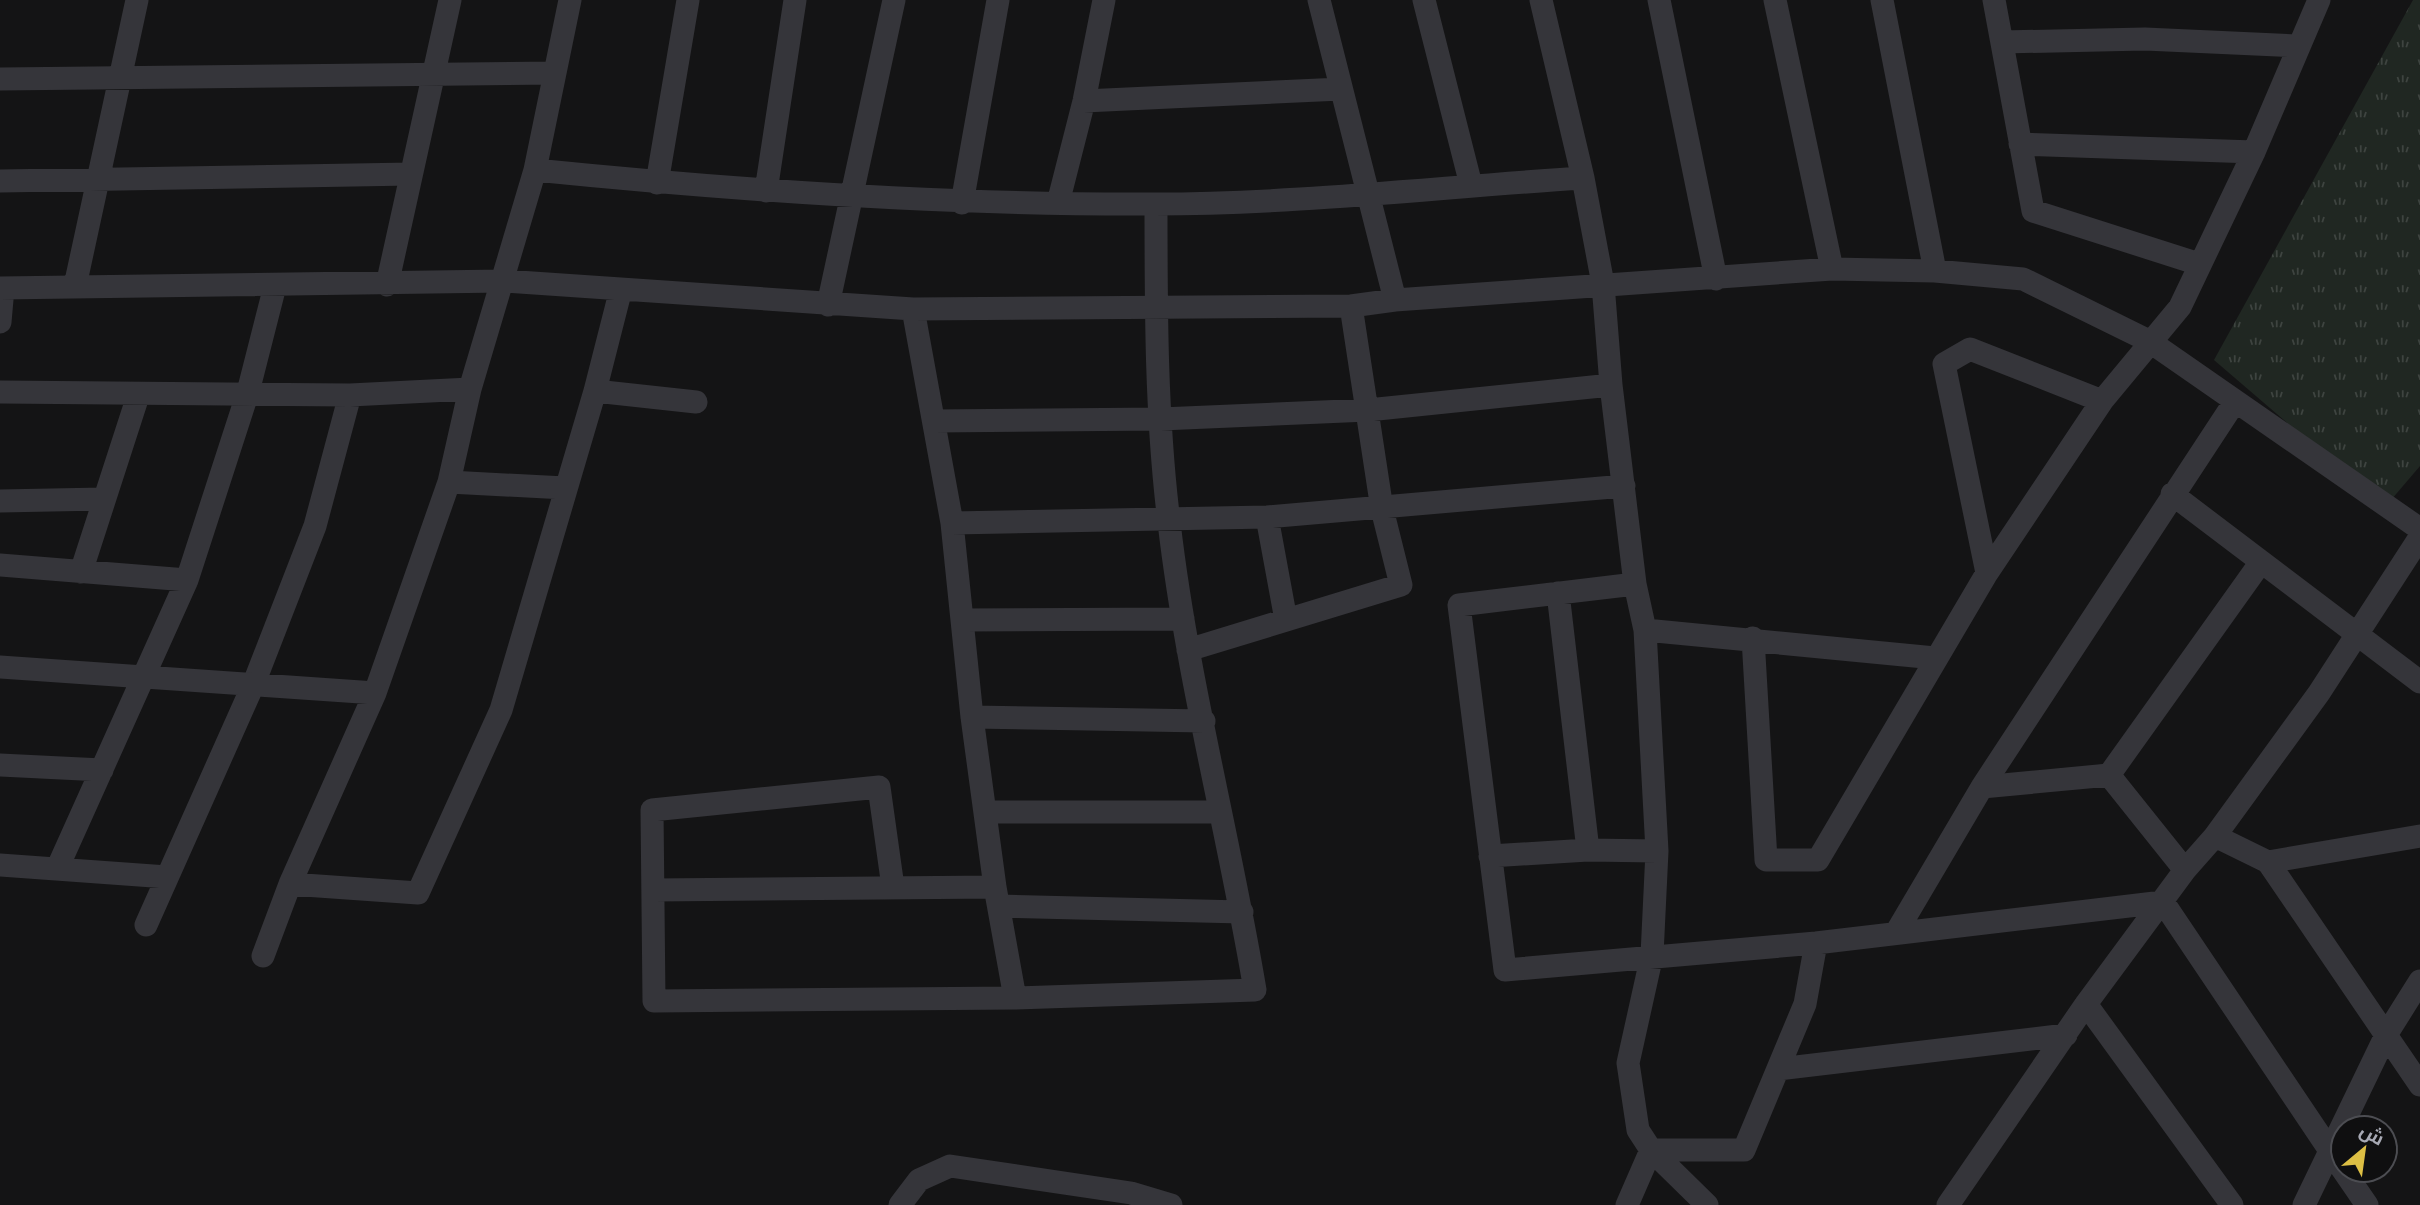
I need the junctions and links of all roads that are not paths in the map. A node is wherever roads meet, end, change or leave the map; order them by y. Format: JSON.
{"nodes":[{"id":1,"x":137,"y":0,"type":"edge"},
{"id":2,"x":450,"y":0,"type":"edge"},
{"id":3,"x":570,"y":0,"type":"edge"},
{"id":4,"x":688,"y":0,"type":"edge"},
{"id":5,"x":795,"y":0,"type":"edge"},
{"id":6,"x":894,"y":0,"type":"edge"},
{"id":7,"x":998,"y":0,"type":"edge"},
{"id":8,"x":1104,"y":0,"type":"edge"},
{"id":9,"x":1319,"y":0,"type":"edge"},
{"id":10,"x":1424,"y":0,"type":"edge"},
{"id":11,"x":1541,"y":0,"type":"edge"},
{"id":12,"x":1659,"y":0,"type":"edge"},
{"id":13,"x":1775,"y":0,"type":"edge"},
{"id":14,"x":1882,"y":0,"type":"edge"},
{"id":15,"x":1994,"y":0,"type":"edge"},
{"id":16,"x":2319,"y":0,"type":"edge"},
{"id":17,"x":2003,"y":42,"type":"junction"},
{"id":18,"x":2298,"y":46,"type":"junction"},
{"id":19,"x":555,"y":74,"type":"junction"},
{"id":20,"x":434,"y":75,"type":"junction"},
{"id":21,"x":120,"y":77,"type":"junction"},
{"id":22,"x":0,"y":79,"type":"edge"},
{"id":23,"x":1341,"y":89,"type":"junction"},
{"id":24,"x":1084,"y":102,"type":"junction"},
{"id":25,"x":2020,"y":144,"type":"junction"},
{"id":26,"x":2254,"y":152,"type":"junction"},
{"id":27,"x":535,"y":170,"type":"junction"},
{"id":28,"x":411,"y":174,"type":"junction"},
{"id":29,"x":1583,"y":178,"type":"junction"},
{"id":30,"x":100,"y":179,"type":"junction"},
{"id":31,"x":0,"y":181,"type":"edge"},
{"id":32,"x":657,"y":183,"type":"junction"},
{"id":33,"x":1471,"y":185,"type":"junction"},
{"id":34,"x":766,"y":191,"type":"junction"},
{"id":35,"x":1367,"y":194,"type":"junction"},
{"id":36,"x":853,"y":198,"type":"junction"},
{"id":37,"x":1058,"y":202,"type":"junction"},
{"id":38,"x":962,"y":203,"type":"junction"},
{"id":39,"x":1156,"y":204,"type":"junction"},
{"id":40,"x":2199,"y":264,"type":"junction"},
{"id":41,"x":1832,"y":269,"type":"junction"},
{"id":42,"x":1935,"y":271,"type":"junction"},
{"id":43,"x":1716,"y":279,"type":"junction"},
{"id":44,"x":503,"y":281,"type":"junction"},
{"id":45,"x":1603,"y":284,"type":"junction"},
{"id":46,"x":387,"y":285,"type":"junction"},
{"id":47,"x":75,"y":286,"type":"junction"},
{"id":48,"x":275,"y":286,"type":"junction"},
{"id":49,"x":1,"y":288,"type":"edge"},
{"id":50,"x":621,"y":289,"type":"junction"},
{"id":51,"x":1395,"y":300,"type":"junction"},
{"id":52,"x":828,"y":304,"type":"junction"},
{"id":53,"x":1351,"y":306,"type":"junction"},
{"id":54,"x":1156,"y":308,"type":"junction"},
{"id":55,"x":913,"y":309,"type":"junction"},
{"id":56,"x":0,"y":322,"type":"edge"},
{"id":57,"x":2149,"y":341,"type":"junction"},
{"id":58,"x":1611,"y":385,"type":"junction"},
{"id":59,"x":470,"y":389,"type":"junction"},
{"id":60,"x":595,"y":391,"type":"junction"},
{"id":61,"x":0,"y":392,"type":"edge"},
{"id":62,"x":248,"y":392,"type":"junction"},
{"id":63,"x":350,"y":395,"type":"junction"},
{"id":64,"x":138,"y":396,"type":"junction"},
{"id":65,"x":2102,"y":401,"type":"junction"},
{"id":66,"x":696,"y":402,"type":"dead end"},
{"id":67,"x":2234,"y":403,"type":"junction"},
{"id":68,"x":1368,"y":410,"type":"junction"},
{"id":69,"x":1161,"y":419,"type":"junction"},
{"id":70,"x":934,"y":421,"type":"junction"},
{"id":71,"x":449,"y":482,"type":"junction"},
{"id":72,"x":1624,"y":486,"type":"junction"},
{"id":73,"x":565,"y":488,"type":"junction"},
{"id":74,"x":2172,"y":494,"type":"junction"},
{"id":75,"x":103,"y":499,"type":"junction"},
{"id":76,"x":0,"y":501,"type":"edge"},
{"id":77,"x":1382,"y":509,"type":"junction"},
{"id":78,"x":1267,"y":517,"type":"junction"},
{"id":79,"x":1168,"y":520,"type":"junction"},
{"id":80,"x":952,"y":523,"type":"junction"},
{"id":81,"x":2420,"y":529,"type":"edge"},
{"id":82,"x":2420,"y":537,"type":"edge"},
{"id":83,"x":2261,"y":562,"type":"junction"},
{"id":84,"x":2411,"y":563,"type":"edge"},
{"id":85,"x":0,"y":565,"type":"edge"},
{"id":86,"x":81,"y":572,"type":"junction"},
{"id":87,"x":1987,"y":573,"type":"junction"},
{"id":88,"x":187,"y":580,"type":"junction"},
{"id":89,"x":1635,"y":584,"type":"junction"},
{"id":90,"x":1558,"y":593,"type":"junction"},
{"id":91,"x":1183,"y":619,"type":"junction"},
{"id":92,"x":962,"y":620,"type":"junction"},
{"id":93,"x":1286,"y":620,"type":"junction"},
{"id":94,"x":1645,"y":630,"type":"junction"},
{"id":95,"x":2356,"y":635,"type":"junction"},
{"id":96,"x":1753,"y":638,"type":"junction"},
{"id":97,"x":1188,"y":650,"type":"junction"},
{"id":98,"x":1935,"y":658,"type":"junction"},
{"id":99,"x":0,"y":667,"type":"edge"},
{"id":100,"x":145,"y":674,"type":"junction"},
{"id":101,"x":2417,"y":678,"type":"edge"},
{"id":102,"x":254,"y":682,"type":"junction"},
{"id":103,"x":375,"y":693,"type":"junction"},
{"id":104,"x":972,"y":717,"type":"junction"},
{"id":105,"x":1204,"y":721,"type":"junction"},
{"id":106,"x":0,"y":765,"type":"edge"},
{"id":107,"x":102,"y":770,"type":"junction"},
{"id":108,"x":2109,"y":775,"type":"junction"},
{"id":109,"x":1982,"y":787,"type":"junction"},
{"id":110,"x":986,"y":812,"type":"junction"},
{"id":111,"x":1220,"y":812,"type":"junction"},
{"id":112,"x":2215,"y":836,"type":"junction"},
{"id":113,"x":2420,"y":836,"type":"edge"},
{"id":114,"x":1588,"y":850,"type":"junction"},
{"id":115,"x":1657,"y":851,"type":"junction"},
{"id":116,"x":1490,"y":856,"type":"junction"},
{"id":117,"x":2268,"y":862,"type":"junction"},
{"id":118,"x":0,"y":866,"type":"edge"},
{"id":119,"x":57,"y":869,"type":"junction"},
{"id":120,"x":2185,"y":870,"type":"junction"},
{"id":121,"x":167,"y":877,"type":"junction"},
{"id":122,"x":290,"y":884,"type":"junction"},
{"id":123,"x":893,"y":887,"type":"junction"},
{"id":124,"x":654,"y":890,"type":"junction"},
{"id":125,"x":997,"y":896,"type":"junction"},
{"id":126,"x":2163,"y":902,"type":"junction"},
{"id":127,"x":1242,"y":912,"type":"junction"},
{"id":128,"x":146,"y":925,"type":"dead end"},
{"id":129,"x":1898,"y":931,"type":"junction"},
{"id":130,"x":1816,"y":943,"type":"junction"},
{"id":131,"x":263,"y":956,"type":"dead end"},
{"id":132,"x":1652,"y":956,"type":"junction"},
{"id":133,"x":2420,"y":981,"type":"edge"},
{"id":134,"x":1014,"y":998,"type":"junction"},
{"id":135,"x":2086,"y":1004,"type":"junction"},
{"id":136,"x":2066,"y":1035,"type":"junction"},
{"id":137,"x":2386,"y":1035,"type":"junction"},
{"id":138,"x":1778,"y":1069,"type":"junction"},
{"id":139,"x":2420,"y":1085,"type":"edge"},
{"id":140,"x":2357,"y":1114,"type":"edge"},
{"id":141,"x":2329,"y":1149,"type":"edge"},
{"id":142,"x":1651,"y":1150,"type":"junction"},
{"id":143,"x":2329,"y":1176,"type":"edge"},
{"id":144,"x":2353,"y":1184,"type":"edge"},
{"id":145,"x":900,"y":1205,"type":"edge"},
{"id":146,"x":1171,"y":1205,"type":"edge"},
{"id":147,"x":1627,"y":1205,"type":"edge"},
{"id":148,"x":1707,"y":1205,"type":"edge"},
{"id":149,"x":1948,"y":1205,"type":"edge"},
{"id":150,"x":2232,"y":1205,"type":"edge"},
{"id":151,"x":2304,"y":1205,"type":"edge"},
{"id":152,"x":2368,"y":1205,"type":"edge"}],
"edges":[{"from":1,"to":21,"type":"street"},
{"from":2,"to":20,"type":"street"},
{"from":3,"to":19,"type":"street"},
{"from":4,"to":32,"type":"street"},
{"from":5,"to":34,"type":"street"},
{"from":6,"to":36,"type":"street"},
{"from":7,"to":38,"type":"street"},
{"from":8,"to":24,"type":"street"},
{"from":9,"to":23,"type":"street"},
{"from":10,"to":33,"type":"street"},
{"from":11,"to":29,"type":"street"},
{"from":12,"to":43,"type":"street"},
{"from":13,"to":41,"type":"street"},
{"from":14,"to":42,"type":"street"},
{"from":15,"to":17,"type":"street"},
{"from":16,"to":18,"type":"street"},
{"from":17,"to":18,"type":"street"},
{"from":17,"to":25,"type":"street"},
{"from":18,"to":26,"type":"street"},
{"from":19,"to":20,"type":"street"},
{"from":19,"to":27,"type":"street"},
{"from":20,"to":21,"type":"street"},
{"from":20,"to":28,"type":"street"},
{"from":21,"to":22,"type":"street"},
{"from":21,"to":30,"type":"street"},
{"from":23,"to":24,"type":"street"},
{"from":23,"to":35,"type":"street"},
{"from":24,"to":37,"type":"street"},
{"from":25,"to":26,"type":"street"},
{"from":25,"to":40,"type":"street"},
{"from":26,"to":40,"type":"street"},
{"from":27,"to":32,"type":"street"},
{"from":27,"to":44,"type":"street"},
{"from":28,"to":30,"type":"street"},
{"from":28,"to":46,"type":"street"},
{"from":29,"to":33,"type":"street"},
{"from":29,"to":45,"type":"street"},
{"from":30,"to":31,"type":"street"},
{"from":30,"to":47,"type":"street"},
{"from":32,"to":34,"type":"street"},
{"from":33,"to":35,"type":"street"},
{"from":34,"to":36,"type":"street"},
{"from":35,"to":39,"type":"street"},
{"from":35,"to":51,"type":"street"},
{"from":36,"to":38,"type":"street"},
{"from":36,"to":52,"type":"street"},
{"from":37,"to":38,"type":"street"},
{"from":37,"to":39,"type":"street"},
{"from":39,"to":54,"type":"street"},
{"from":40,"to":57,"type":"street"},
{"from":41,"to":42,"type":"street"},
{"from":41,"to":43,"type":"street"},
{"from":42,"to":57,"type":"street"},
{"from":43,"to":45,"type":"street"},
{"from":44,"to":46,"type":"street"},
{"from":44,"to":50,"type":"street"},
{"from":44,"to":59,"type":"street"},
{"from":45,"to":51,"type":"street"},
{"from":45,"to":58,"type":"street"},
{"from":46,"to":48,"type":"street"},
{"from":47,"to":48,"type":"street"},
{"from":47,"to":49,"type":"street"},
{"from":48,"to":62,"type":"street"},
{"from":49,"to":56,"type":"street"},
{"from":50,"to":52,"type":"street"},
{"from":50,"to":60,"type":"street"},
{"from":51,"to":53,"type":"street"},
{"from":52,"to":55,"type":"street"},
{"from":53,"to":54,"type":"street"},
{"from":53,"to":68,"type":"street"},
{"from":54,"to":55,"type":"street"},
{"from":54,"to":69,"type":"street"},
{"from":55,"to":70,"type":"street"},
{"from":57,"to":65,"type":"street"},
{"from":57,"to":67,"type":"street"},
{"from":58,"to":68,"type":"street"},
{"from":58,"to":72,"type":"street"},
{"from":59,"to":63,"type":"street"},
{"from":59,"to":71,"type":"street"},
{"from":60,"to":66,"type":"street"},
{"from":60,"to":73,"type":"street"},
{"from":61,"to":64,"type":"street"},
{"from":62,"to":63,"type":"street"},
{"from":62,"to":64,"type":"street"},
{"from":62,"to":88,"type":"street"},
{"from":63,"to":102,"type":"street"},
{"from":64,"to":75,"type":"street"},
{"from":65,"to":87,"type":"street"},
{"from":65,"to":87,"type":"street"},
{"from":67,"to":74,"type":"street"},
{"from":67,"to":81,"type":"street"},
{"from":68,"to":69,"type":"street"},
{"from":68,"to":77,"type":"street"},
{"from":69,"to":70,"type":"street"},
{"from":69,"to":79,"type":"street"},
{"from":70,"to":80,"type":"street"},
{"from":71,"to":73,"type":"street"},
{"from":71,"to":103,"type":"street"},
{"from":72,"to":77,"type":"street"},
{"from":72,"to":89,"type":"street"},
{"from":73,"to":122,"type":"street"},
{"from":74,"to":83,"type":"street"},
{"from":74,"to":109,"type":"street"},
{"from":75,"to":76,"type":"street"},
{"from":75,"to":86,"type":"street"},
{"from":77,"to":78,"type":"street"},
{"from":77,"to":93,"type":"street"},
{"from":78,"to":79,"type":"street"},
{"from":78,"to":93,"type":"street"},
{"from":79,"to":80,"type":"street"},
{"from":79,"to":91,"type":"street"},
{"from":80,"to":92,"type":"street"},
{"from":82,"to":84,"type":"street"},
{"from":83,"to":95,"type":"street"},
{"from":83,"to":108,"type":"street"},
{"from":84,"to":95,"type":"street"},
{"from":85,"to":86,"type":"street"},
{"from":86,"to":88,"type":"street"},
{"from":87,"to":98,"type":"street"},
{"from":88,"to":100,"type":"street"},
{"from":89,"to":90,"type":"street"},
{"from":89,"to":94,"type":"street"},
{"from":90,"to":114,"type":"street"},
{"from":90,"to":116,"type":"street"},
{"from":91,"to":92,"type":"street"},
{"from":91,"to":97,"type":"street"},
{"from":92,"to":104,"type":"street"},
{"from":93,"to":97,"type":"street"},
{"from":94,"to":96,"type":"street"},
{"from":94,"to":115,"type":"street"},
{"from":95,"to":101,"type":"street"},
{"from":95,"to":112,"type":"street"},
{"from":96,"to":98,"type":"street"},
{"from":96,"to":98,"type":"street"},
{"from":97,"to":105,"type":"street"},
{"from":99,"to":100,"type":"street"},
{"from":100,"to":102,"type":"street"},
{"from":100,"to":107,"type":"street"},
{"from":102,"to":103,"type":"street"},
{"from":102,"to":121,"type":"street"},
{"from":103,"to":122,"type":"street"},
{"from":104,"to":105,"type":"street"},
{"from":104,"to":110,"type":"street"},
{"from":105,"to":111,"type":"street"},
{"from":106,"to":107,"type":"street"},
{"from":107,"to":119,"type":"street"},
{"from":108,"to":109,"type":"street"},
{"from":108,"to":120,"type":"street"},
{"from":109,"to":129,"type":"street"},
{"from":110,"to":111,"type":"street"},
{"from":110,"to":125,"type":"street"},
{"from":111,"to":127,"type":"street"},
{"from":112,"to":117,"type":"street"},
{"from":112,"to":120,"type":"street"},
{"from":113,"to":117,"type":"street"},
{"from":114,"to":115,"type":"street"},
{"from":114,"to":116,"type":"street"},
{"from":115,"to":132,"type":"street"},
{"from":116,"to":132,"type":"street"},
{"from":117,"to":137,"type":"street"},
{"from":118,"to":119,"type":"street"},
{"from":119,"to":121,"type":"street"},
{"from":120,"to":126,"type":"street"},
{"from":121,"to":128,"type":"street"},
{"from":122,"to":131,"type":"street"},
{"from":123,"to":124,"type":"street"},
{"from":123,"to":124,"type":"street"},
{"from":123,"to":125,"type":"street"},
{"from":124,"to":134,"type":"street"},
{"from":125,"to":127,"type":"street"},
{"from":125,"to":134,"type":"street"},
{"from":126,"to":129,"type":"street"},
{"from":126,"to":135,"type":"street"},
{"from":126,"to":141,"type":"street"},
{"from":127,"to":134,"type":"street"},
{"from":129,"to":130,"type":"street"},
{"from":130,"to":132,"type":"street"},
{"from":130,"to":138,"type":"street"},
{"from":132,"to":142,"type":"street"},
{"from":133,"to":137,"type":"street"},
{"from":135,"to":136,"type":"street"},
{"from":135,"to":150,"type":"street"},
{"from":136,"to":138,"type":"street"},
{"from":136,"to":149,"type":"street"},
{"from":137,"to":139,"type":"street"},
{"from":137,"to":140,"type":"street"},
{"from":138,"to":142,"type":"street"},
{"from":142,"to":147,"type":"street"},
{"from":142,"to":148,"type":"street"},
{"from":143,"to":151,"type":"street"},
{"from":144,"to":152,"type":"street"},
{"from":145,"to":146,"type":"street"}]}
